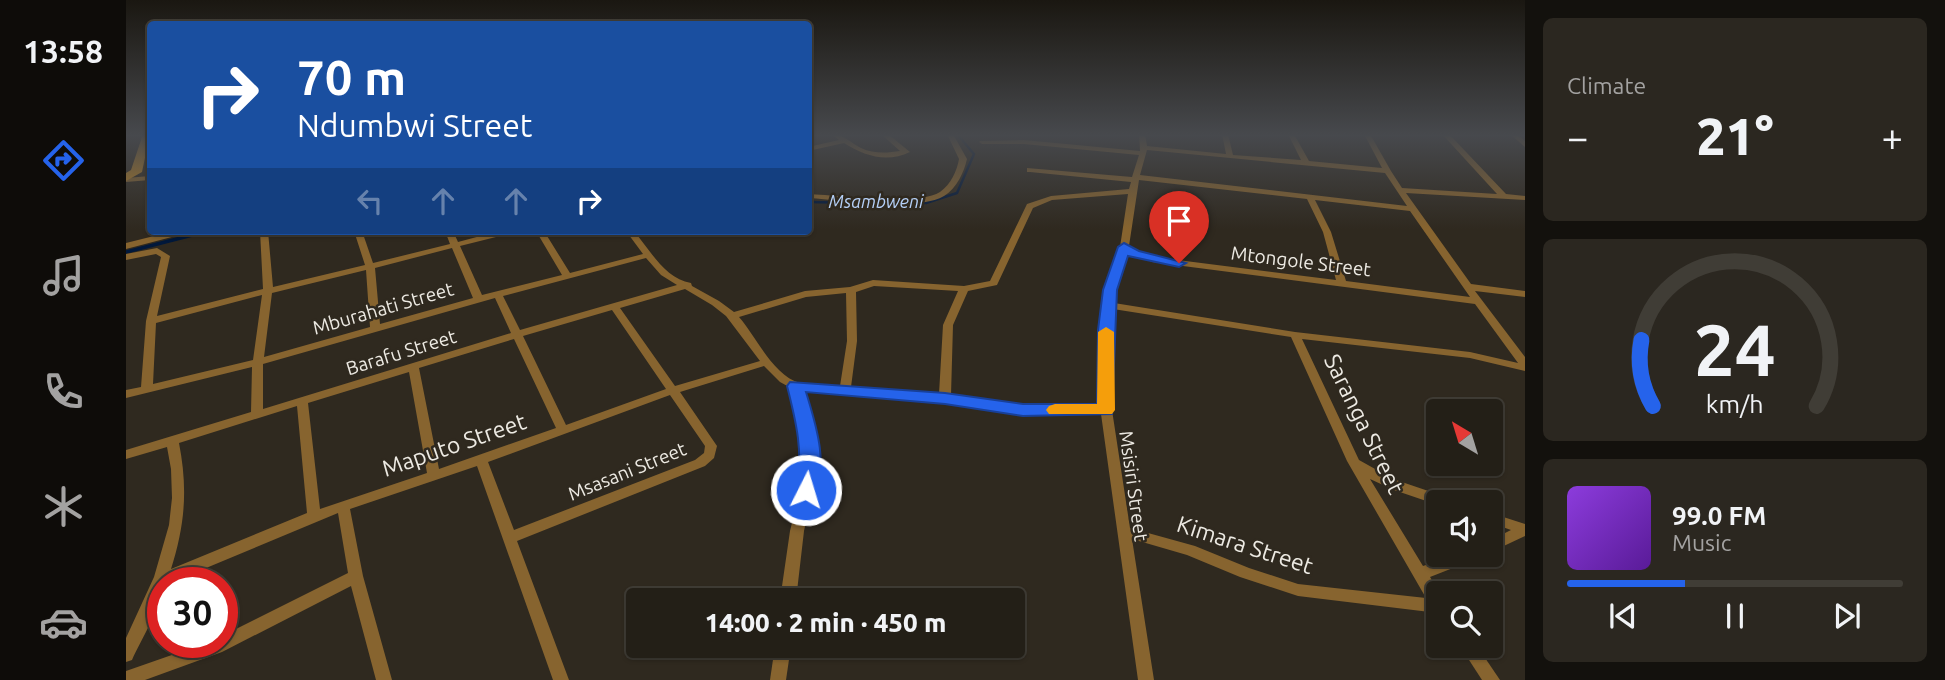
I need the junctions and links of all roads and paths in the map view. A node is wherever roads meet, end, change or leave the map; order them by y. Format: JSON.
{"nodes":[{"id":1,"x":139,"y":166,"type":"edge"},
{"id":2,"x":960,"y":166,"type":"edge"},
{"id":3,"x":1139,"y":166,"type":"edge"},
{"id":4,"x":1340,"y":166,"type":"edge"},
{"id":5,"x":1384,"y":166,"type":"edge"},
{"id":6,"x":1475,"y":166,"type":"edge"},
{"id":7,"x":1030,"y":170,"type":"dead end"},
{"id":8,"x":1387,"y":172,"type":"junction"},
{"id":9,"x":147,"y":177,"type":"edge"},
{"id":10,"x":126,"y":179,"type":"edge"},
{"id":11,"x":1134,"y":183,"type":"junction"},
{"id":12,"x":1402,"y":190,"type":"junction"},
{"id":13,"x":812,"y":196,"type":"edge"},
{"id":14,"x":1310,"y":197,"type":"junction"},
{"id":15,"x":1504,"y":197,"type":"junction"},
{"id":16,"x":1525,"y":198,"type":"edge"},
{"id":17,"x":1414,"y":209,"type":"junction"},
{"id":18,"x":169,"y":235,"type":"edge"},
{"id":19,"x":264,"y":235,"type":"edge"},
{"id":20,"x":359,"y":235,"type":"edge"},
{"id":21,"x":451,"y":235,"type":"edge"},
{"id":22,"x":496,"y":235,"type":"edge"},
{"id":23,"x":542,"y":235,"type":"edge"},
{"id":24,"x":633,"y":235,"type":"edge"},
{"id":25,"x":126,"y":246,"type":"edge"},
{"id":26,"x":458,"y":247,"type":"junction"},
{"id":27,"x":1124,"y":247,"type":"junction"},
{"id":28,"x":649,"y":255,"type":"junction"},
{"id":29,"x":126,"y":257,"type":"edge"},
{"id":30,"x":370,"y":267,"type":"junction"},
{"id":31,"x":567,"y":275,"type":"junction"},
{"id":32,"x":1342,"y":284,"type":"junction"},
{"id":33,"x":688,"y":285,"type":"junction"},
{"id":34,"x":1468,"y":286,"type":"junction"},
{"id":35,"x":268,"y":288,"type":"junction"},
{"id":36,"x":964,"y":289,"type":"junction"},
{"id":37,"x":851,"y":290,"type":"junction"},
{"id":38,"x":498,"y":295,"type":"junction"},
{"id":39,"x":1525,"y":295,"type":"edge"},
{"id":40,"x":479,"y":299,"type":"junction"},
{"id":41,"x":1476,"y":301,"type":"junction"},
{"id":42,"x":1109,"y":305,"type":"junction"},
{"id":43,"x":615,"y":307,"type":"junction"},
{"id":44,"x":732,"y":316,"type":"junction"},
{"id":45,"x":151,"y":321,"type":"junction"},
{"id":46,"x":374,"y":329,"type":"junction"},
{"id":47,"x":519,"y":334,"type":"junction"},
{"id":48,"x":1295,"y":335,"type":"junction"},
{"id":49,"x":258,"y":362,"type":"junction"},
{"id":50,"x":764,"y":363,"type":"junction"},
{"id":51,"x":1523,"y":363,"type":"edge"},
{"id":52,"x":414,"y":366,"type":"junction"},
{"id":53,"x":796,"y":386,"type":"junction"},
{"id":54,"x":147,"y":388,"type":"junction"},
{"id":55,"x":673,"y":390,"type":"junction"},
{"id":56,"x":844,"y":392,"type":"junction"},
{"id":57,"x":126,"y":394,"type":"edge"},
{"id":58,"x":945,"y":398,"type":"junction"},
{"id":59,"x":302,"y":401,"type":"junction"},
{"id":60,"x":1106,"y":410,"type":"junction"},
{"id":61,"x":257,"y":416,"type":"junction"},
{"id":62,"x":562,"y":429,"type":"junction"},
{"id":63,"x":172,"y":440,"type":"junction"},
{"id":64,"x":126,"y":455,"type":"edge"},
{"id":65,"x":481,"y":460,"type":"junction"},
{"id":66,"x":1353,"y":461,"type":"junction"},
{"id":67,"x":434,"y":474,"type":"junction"},
{"id":68,"x":1426,"y":496,"type":"edge"},
{"id":69,"x":343,"y":506,"type":"junction"},
{"id":70,"x":314,"y":516,"type":"junction"},
{"id":71,"x":1503,"y":521,"type":"edge"},
{"id":72,"x":1525,"y":529,"type":"edge"},
{"id":73,"x":1123,"y":531,"type":"junction"},
{"id":74,"x":509,"y":538,"type":"junction"},
{"id":75,"x":1503,"y":540,"type":"edge"},
{"id":76,"x":166,"y":567,"type":"edge"},
{"id":77,"x":192,"y":567,"type":"edge"},
{"id":78,"x":1440,"y":567,"type":"edge"},
{"id":79,"x":1420,"y":575,"type":"junction"},
{"id":80,"x":356,"y":576,"type":"junction"},
{"id":81,"x":1426,"y":585,"type":"edge"},
{"id":82,"x":790,"y":588,"type":"edge"},
{"id":83,"x":1426,"y":604,"type":"edge"},
{"id":84,"x":147,"y":612,"type":"edge"},
{"id":85,"x":126,"y":655,"type":"edge"},
{"id":86,"x":781,"y":658,"type":"edge"},
{"id":87,"x":1476,"y":658,"type":"edge"},
{"id":88,"x":126,"y":679,"type":"edge"},
{"id":89,"x":384,"y":680,"type":"edge"},
{"id":90,"x":561,"y":680,"type":"edge"},
{"id":91,"x":778,"y":680,"type":"edge"},
{"id":92,"x":1146,"y":680,"type":"edge"},
{"id":93,"x":1492,"y":680,"type":"edge"}],
"edges":[{"from":1,"to":10,"type":"street"},
{"from":2,"to":13,"type":"street"},
{"from":3,"to":11,"type":"street","name":"Msisiri Street"},
{"from":4,"to":8,"type":"street"},
{"from":5,"to":8,"type":"street"},
{"from":6,"to":15,"type":"street"},
{"from":7,"to":11,"type":"street"},
{"from":8,"to":12,"type":"street"},
{"from":9,"to":10,"type":"street"},
{"from":11,"to":14,"type":"street"},
{"from":11,"to":27,"type":"street","name":"Msisiri Street"},
{"from":11,"to":36,"type":"street"},
{"from":12,"to":15,"type":"street"},
{"from":12,"to":17,"type":"street"},
{"from":14,"to":17,"type":"street"},
{"from":14,"to":32,"type":"street"},
{"from":15,"to":16,"type":"street"},
{"from":17,"to":34,"type":"street"},
{"from":18,"to":25,"type":"street"},
{"from":19,"to":35,"type":"street"},
{"from":20,"to":30,"type":"street"},
{"from":21,"to":26,"type":"street"},
{"from":22,"to":26,"type":"street"},
{"from":23,"to":31,"type":"street"},
{"from":24,"to":28,"type":"street"},
{"from":26,"to":30,"type":"street"},
{"from":26,"to":40,"type":"street"},
{"from":27,"to":32,"type":"street","name":"Mtongole Street"},
{"from":27,"to":42,"type":"street","name":"Msisiri Street"},
{"from":28,"to":31,"type":"street","name":"Mburahati Street"},
{"from":28,"to":33,"type":"street"},
{"from":29,"to":45,"type":"street"},
{"from":30,"to":35,"type":"street"},
{"from":30,"to":46,"type":"street"},
{"from":31,"to":38,"type":"street","name":"Mburahati Street"},
{"from":32,"to":41,"type":"street","name":"Mtongole Street"},
{"from":33,"to":43,"type":"street","name":"Barafu Street"},
{"from":33,"to":44,"type":"street"},
{"from":34,"to":39,"type":"street"},
{"from":34,"to":41,"type":"street"},
{"from":35,"to":45,"type":"street"},
{"from":35,"to":49,"type":"street"},
{"from":36,"to":37,"type":"street"},
{"from":36,"to":58,"type":"street"},
{"from":37,"to":44,"type":"street"},
{"from":37,"to":56,"type":"street"},
{"from":38,"to":40,"type":"street","name":"Mburahati Street"},
{"from":38,"to":47,"type":"street"},
{"from":40,"to":46,"type":"street","name":"Mburahati Street"},
{"from":41,"to":51,"type":"street"},
{"from":42,"to":48,"type":"street"},
{"from":42,"to":60,"type":"street","name":"Msisiri Street"},
{"from":43,"to":47,"type":"street","name":"Barafu Street"},
{"from":43,"to":55,"type":"street","name":"Msasani Street"},
{"from":44,"to":50,"type":"street"},
{"from":45,"to":54,"type":"street"},
{"from":46,"to":49,"type":"street","name":"Mburahati Street"},
{"from":47,"to":52,"type":"street","name":"Barafu Street"},
{"from":47,"to":62,"type":"street"},
{"from":48,"to":51,"type":"street"},
{"from":48,"to":66,"type":"street","name":"Saranga Street"},
{"from":49,"to":54,"type":"street","name":"Mburahati Street"},
{"from":49,"to":61,"type":"street"},
{"from":50,"to":53,"type":"street"},
{"from":50,"to":55,"type":"street","name":"Maputo Street"},
{"from":52,"to":59,"type":"street","name":"Barafu Street"},
{"from":52,"to":67,"type":"street"},
{"from":53,"to":56,"type":"street"},
{"from":53,"to":82,"type":"street"},
{"from":54,"to":57,"type":"street","name":"Mburahati Street"},
{"from":55,"to":62,"type":"street","name":"Maputo Street"},
{"from":55,"to":74,"type":"street","name":"Msasani Street"},
{"from":56,"to":58,"type":"street"},
{"from":58,"to":60,"type":"street"},
{"from":59,"to":61,"type":"street","name":"Barafu Street"},
{"from":59,"to":70,"type":"street"},
{"from":60,"to":73,"type":"street","name":"Msisiri Street"},
{"from":61,"to":63,"type":"street","name":"Barafu Street"},
{"from":62,"to":65,"type":"street","name":"Maputo Street"},
{"from":63,"to":64,"type":"street","name":"Barafu Street"},
{"from":63,"to":76,"type":"street"},
{"from":65,"to":67,"type":"street","name":"Maputo Street"},
{"from":65,"to":74,"type":"street"},
{"from":66,"to":68,"type":"street"},
{"from":66,"to":79,"type":"street","name":"Saranga Street"},
{"from":67,"to":69,"type":"street","name":"Maputo Street"},
{"from":69,"to":70,"type":"street","name":"Maputo Street"},
{"from":69,"to":80,"type":"street"},
{"from":70,"to":77,"type":"street","name":"Maputo Street"},
{"from":71,"to":72,"type":"street"},
{"from":72,"to":75,"type":"street"},
{"from":73,"to":83,"type":"street","name":"Kimara Street"},
{"from":73,"to":92,"type":"street","name":"Msisiri Street"},
{"from":74,"to":90,"type":"street"},
{"from":78,"to":79,"type":"street"},
{"from":79,"to":81,"type":"street","name":"Saranga Street"},
{"from":80,"to":88,"type":"street"},
{"from":80,"to":89,"type":"street"},
{"from":84,"to":85,"type":"street"},
{"from":86,"to":91,"type":"street"},
{"from":87,"to":93,"type":"street"}]}
